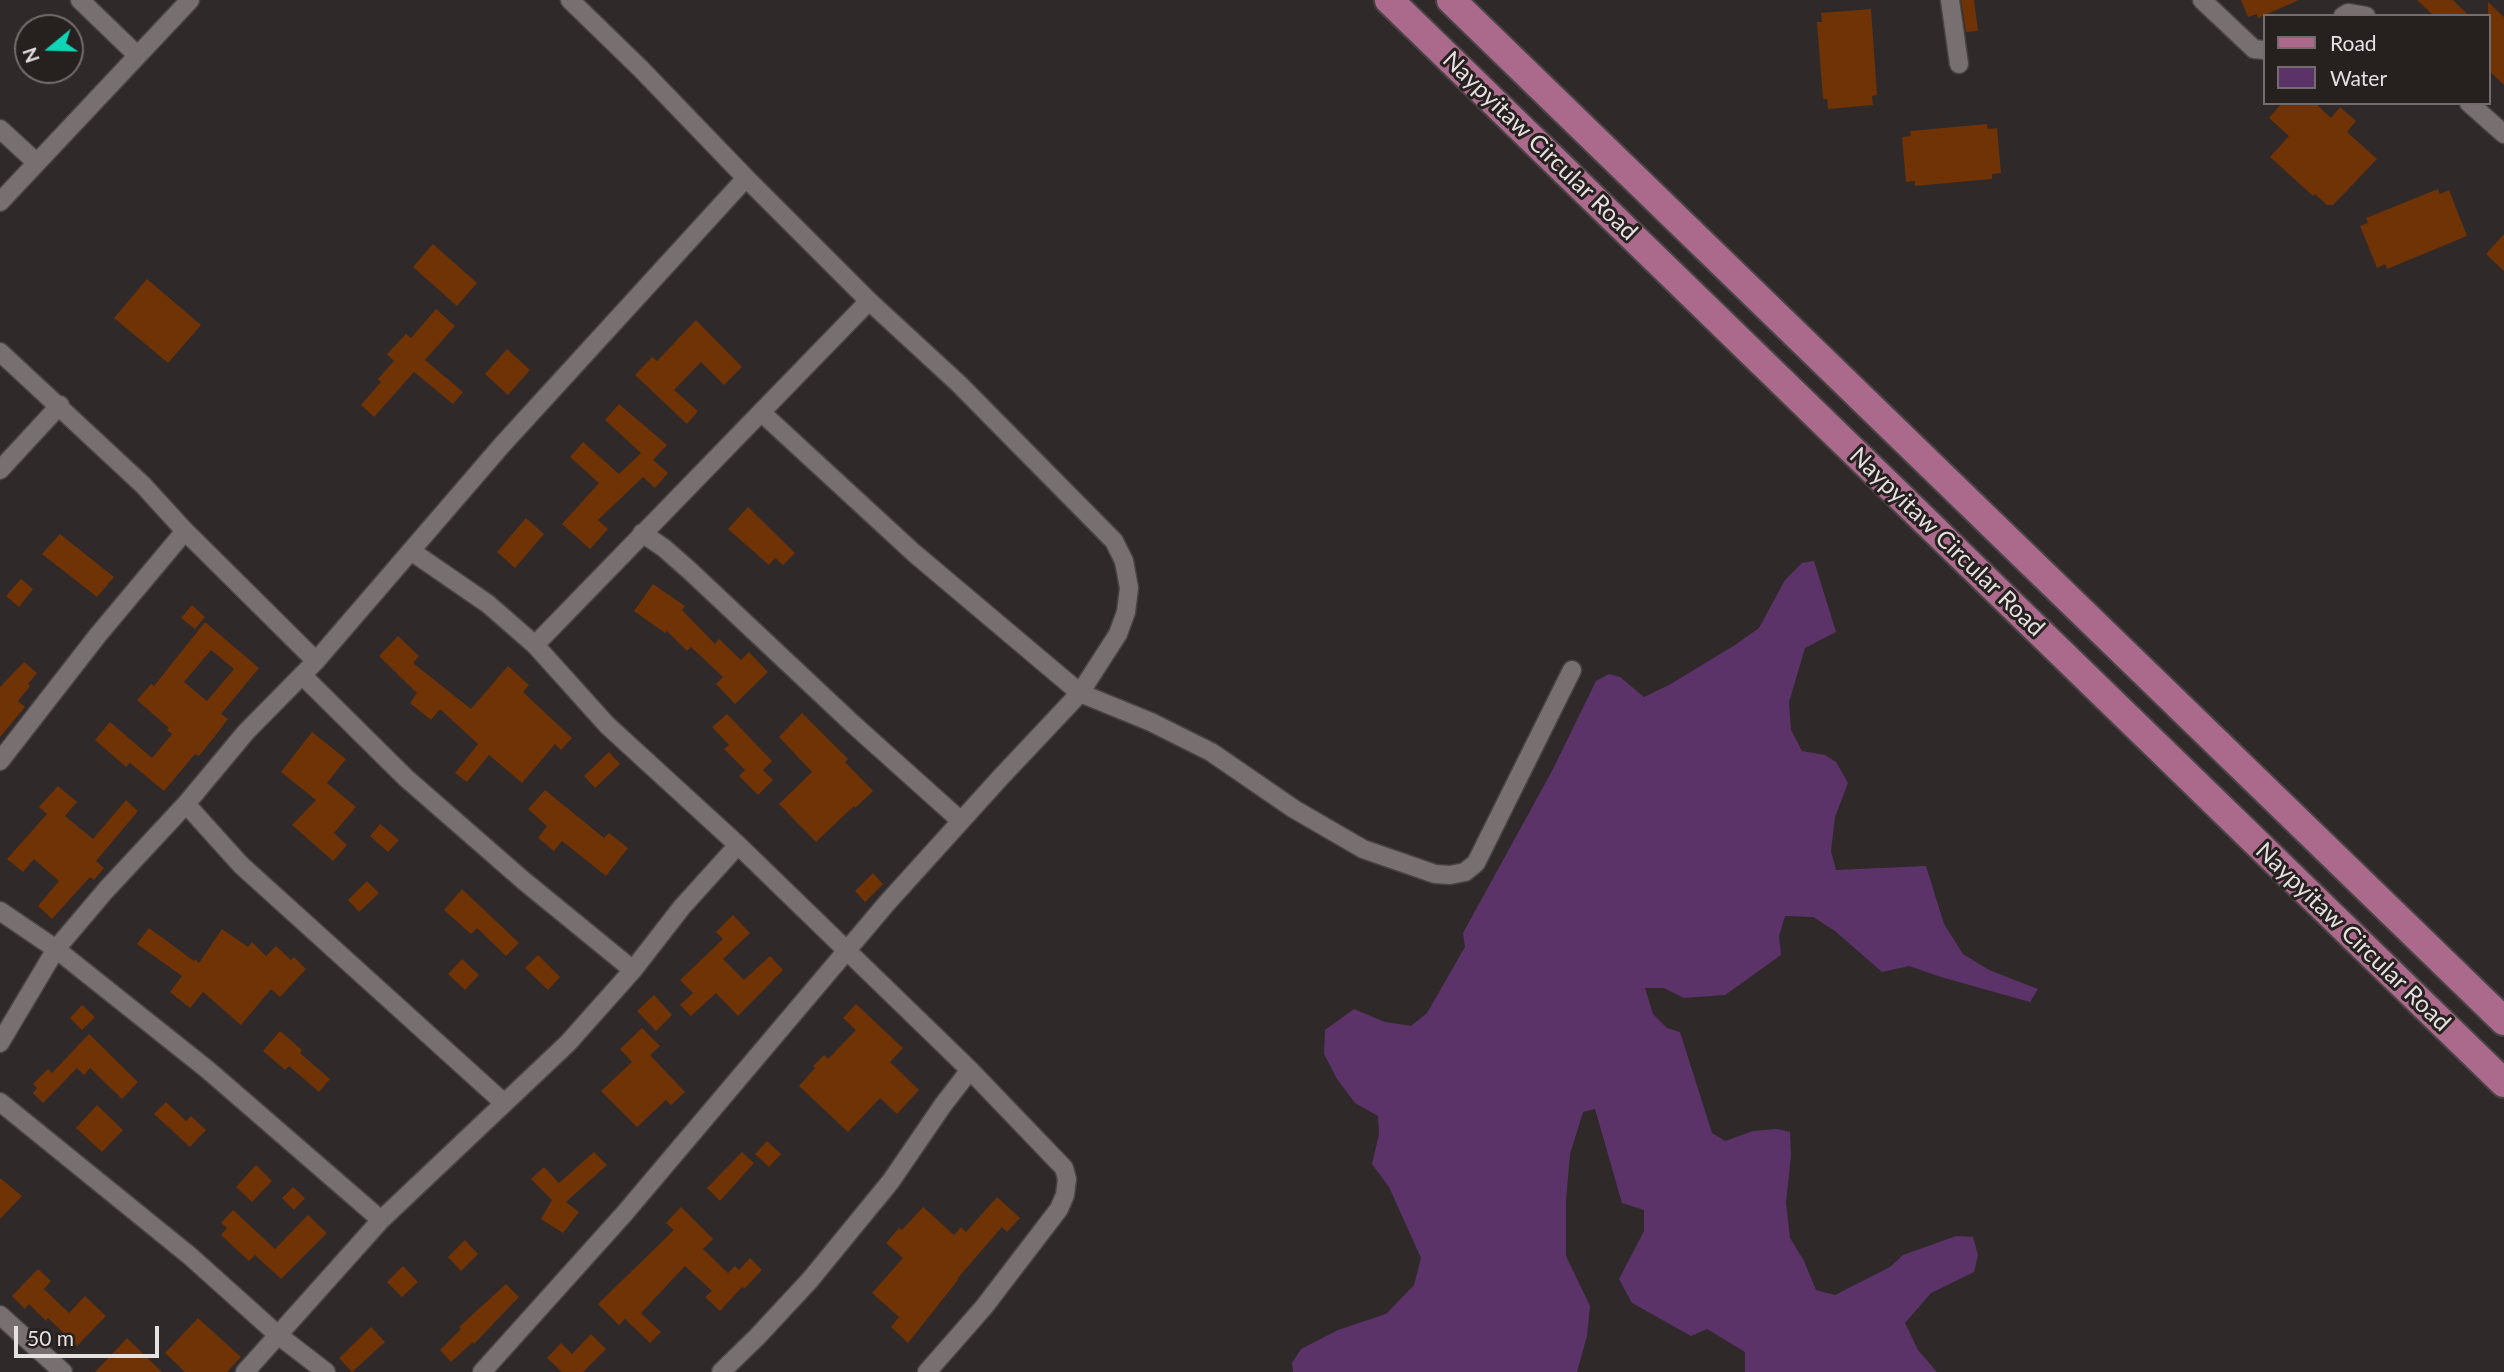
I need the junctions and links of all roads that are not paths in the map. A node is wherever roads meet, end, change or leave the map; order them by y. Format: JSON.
{"nodes":[{"id":1,"x":80,"y":0,"type":"edge"},
{"id":2,"x":190,"y":0,"type":"edge"},
{"id":3,"x":570,"y":0,"type":"edge"},
{"id":4,"x":1389,"y":0,"type":"edge"},
{"id":5,"x":1451,"y":0,"type":"edge"},
{"id":6,"x":1950,"y":0,"type":"edge"},
{"id":7,"x":2202,"y":0,"type":"edge"},
{"id":8,"x":2262,"y":50,"type":"edge"},
{"id":9,"x":137,"y":55,"type":"junction"},
{"id":10,"x":1959,"y":64,"type":"dead end"},
{"id":11,"x":2471,"y":105,"type":"edge"},
{"id":12,"x":0,"y":129,"type":"edge"},
{"id":13,"x":2504,"y":134,"type":"edge"},
{"id":14,"x":36,"y":162,"type":"junction"},
{"id":15,"x":746,"y":178,"type":"junction"},
{"id":16,"x":0,"y":202,"type":"edge"},
{"id":17,"x":869,"y":301,"type":"junction"},
{"id":18,"x":0,"y":352,"type":"edge"},
{"id":19,"x":60,"y":405,"type":"junction"},
{"id":20,"x":762,"y":413,"type":"junction"},
{"id":21,"x":0,"y":470,"type":"edge"},
{"id":22,"x":185,"y":531,"type":"junction"},
{"id":23,"x":642,"y":533,"type":"junction"},
{"id":24,"x":411,"y":551,"type":"junction"},
{"id":25,"x":535,"y":645,"type":"junction"},
{"id":26,"x":316,"y":660,"type":"junction"},
{"id":27,"x":1572,"y":670,"type":"dead end"},
{"id":28,"x":302,"y":675,"type":"junction"},
{"id":29,"x":1080,"y":693,"type":"junction"},
{"id":30,"x":0,"y":761,"type":"edge"},
{"id":31,"x":186,"y":804,"type":"junction"},
{"id":32,"x":961,"y":821,"type":"junction"},
{"id":33,"x":738,"y":845,"type":"junction"},
{"id":34,"x":0,"y":911,"type":"edge"},
{"id":35,"x":56,"y":949,"type":"junction"},
{"id":36,"x":847,"y":951,"type":"junction"},
{"id":37,"x":633,"y":970,"type":"junction"},
{"id":38,"x":2504,"y":1021,"type":"edge"},
{"id":39,"x":0,"y":1043,"type":"edge"},
{"id":40,"x":970,"y":1070,"type":"junction"},
{"id":41,"x":2504,"y":1083,"type":"edge"},
{"id":42,"x":0,"y":1102,"type":"edge"},
{"id":43,"x":504,"y":1103,"type":"junction"},
{"id":44,"x":381,"y":1220,"type":"junction"},
{"id":45,"x":0,"y":1315,"type":"edge"},
{"id":46,"x":278,"y":1335,"type":"junction"},
{"id":47,"x":63,"y":1372,"type":"edge"},
{"id":48,"x":245,"y":1372,"type":"edge"},
{"id":49,"x":326,"y":1372,"type":"edge"},
{"id":50,"x":482,"y":1372,"type":"edge"},
{"id":51,"x":721,"y":1372,"type":"edge"},
{"id":52,"x":928,"y":1372,"type":"edge"}],
"edges":[{"from":1,"to":9,"type":"street"},
{"from":2,"to":9,"type":"street"},
{"from":3,"to":15,"type":"street"},
{"from":4,"to":41,"type":"main road","name":"Naypyitaw Circular Road"},
{"from":5,"to":38,"type":"main road"},
{"from":6,"to":10,"type":"street"},
{"from":7,"to":8,"type":"street"},
{"from":9,"to":14,"type":"street"},
{"from":11,"to":13,"type":"street"},
{"from":12,"to":14,"type":"street"},
{"from":14,"to":16,"type":"street"},
{"from":15,"to":17,"type":"street"},
{"from":15,"to":24,"type":"street"},
{"from":17,"to":20,"type":"street"},
{"from":17,"to":29,"type":"street"},
{"from":18,"to":19,"type":"street"},
{"from":19,"to":21,"type":"street"},
{"from":19,"to":22,"type":"street"},
{"from":20,"to":23,"type":"street"},
{"from":20,"to":29,"type":"street"},
{"from":22,"to":26,"type":"street"},
{"from":22,"to":30,"type":"street"},
{"from":23,"to":25,"type":"street"},
{"from":23,"to":32,"type":"street"},
{"from":24,"to":25,"type":"street"},
{"from":24,"to":26,"type":"street"},
{"from":25,"to":33,"type":"street"},
{"from":26,"to":28,"type":"street"},
{"from":27,"to":29,"type":"street"},
{"from":28,"to":31,"type":"street"},
{"from":28,"to":37,"type":"street"},
{"from":29,"to":32,"type":"street"},
{"from":31,"to":35,"type":"street"},
{"from":31,"to":43,"type":"street"},
{"from":32,"to":36,"type":"street"},
{"from":33,"to":36,"type":"street"},
{"from":33,"to":37,"type":"street"},
{"from":34,"to":35,"type":"street"},
{"from":35,"to":39,"type":"street"},
{"from":35,"to":44,"type":"street"},
{"from":36,"to":40,"type":"street"},
{"from":36,"to":50,"type":"street"},
{"from":37,"to":43,"type":"street"},
{"from":40,"to":51,"type":"street"},
{"from":40,"to":52,"type":"street"},
{"from":42,"to":46,"type":"street"},
{"from":43,"to":44,"type":"street"},
{"from":44,"to":46,"type":"street"},
{"from":45,"to":47,"type":"street"},
{"from":46,"to":48,"type":"street"},
{"from":46,"to":49,"type":"street"}]}
